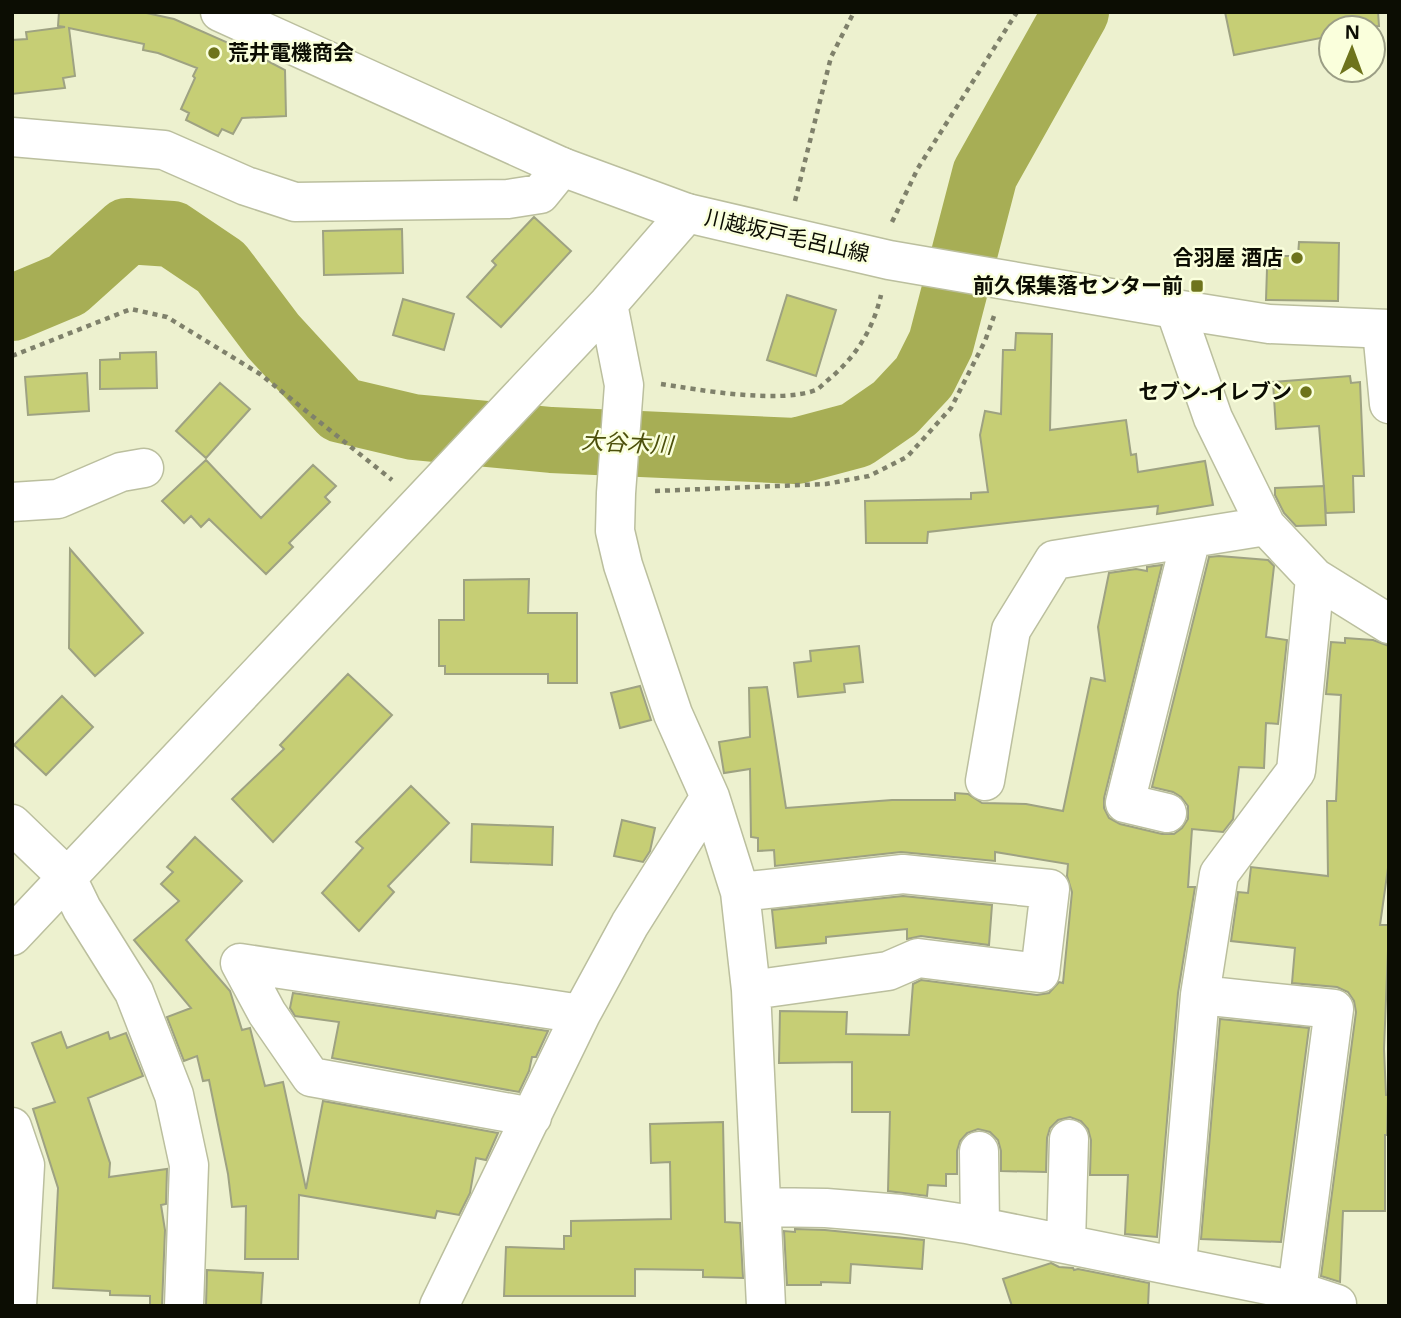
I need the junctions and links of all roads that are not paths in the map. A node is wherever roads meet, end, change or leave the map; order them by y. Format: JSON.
{"nodes":[{"id":1,"x":220,"y":12,"type":"edge"},
{"id":2,"x":12,"y":137,"type":"edge"},
{"id":3,"x":562,"y":167,"type":"junction"},
{"id":4,"x":687,"y":213,"type":"junction"},
{"id":5,"x":608,"y":304,"type":"junction"},
{"id":6,"x":1175,"y":309,"type":"junction"},
{"id":7,"x":1386,"y":330,"type":"edge"},
{"id":8,"x":1389,"y":404,"type":"edge"},
{"id":9,"x":144,"y":468,"type":"dead end"},
{"id":10,"x":12,"y":502,"type":"edge"},
{"id":11,"x":1266,"y":526,"type":"junction"},
{"id":12,"x":1191,"y":538,"type":"junction"},
{"id":13,"x":1315,"y":578,"type":"junction"},
{"id":14,"x":1389,"y":624,"type":"edge"},
{"id":15,"x":985,"y":781,"type":"dead end"},
{"id":16,"x":709,"y":797,"type":"junction"},
{"id":17,"x":1167,"y":813,"type":"dead end"},
{"id":18,"x":12,"y":824,"type":"edge"},
{"id":19,"x":66,"y":876,"type":"junction"},
{"id":20,"x":740,"y":892,"type":"junction"},
{"id":21,"x":12,"y":936,"type":"edge"},
{"id":22,"x":751,"y":990,"type":"junction"},
{"id":23,"x":1200,"y":995,"type":"junction"},
{"id":24,"x":581,"y":1014,"type":"junction"},
{"id":25,"x":532,"y":1117,"type":"junction"},
{"id":26,"x":12,"y":1127,"type":"edge"},
{"id":27,"x":1069,"y":1139,"type":"dead end"},
{"id":28,"x":979,"y":1151,"type":"dead end"},
{"id":29,"x":762,"y":1207,"type":"junction"},
{"id":30,"x":979,"y":1226,"type":"junction"},
{"id":31,"x":1066,"y":1243,"type":"junction"},
{"id":32,"x":1177,"y":1265,"type":"junction"},
{"id":33,"x":15,"y":1268,"type":"edge"},
{"id":34,"x":1297,"y":1291,"type":"junction"},
{"id":35,"x":17,"y":1306,"type":"edge"},
{"id":36,"x":184,"y":1306,"type":"edge"},
{"id":37,"x":439,"y":1306,"type":"edge"},
{"id":38,"x":766,"y":1306,"type":"edge"},
{"id":39,"x":1336,"y":1306,"type":"edge"}],
"edges":[{"from":1,"to":3,"type":"street","name":"川越坂戸毛呂山線"},
{"from":2,"to":3,"type":"street"},
{"from":3,"to":4,"type":"street","name":"川越坂戸毛呂山線"},
{"from":4,"to":5,"type":"street"},
{"from":4,"to":6,"type":"street","name":"川越坂戸毛呂山線"},
{"from":5,"to":16,"type":"street"},
{"from":5,"to":19,"type":"street"},
{"from":6,"to":7,"type":"street","name":"川越坂戸毛呂山線"},
{"from":6,"to":11,"type":"street"},
{"from":7,"to":8,"type":"street"},
{"from":9,"to":10,"type":"street"},
{"from":11,"to":12,"type":"street"},
{"from":11,"to":13,"type":"street"},
{"from":12,"to":15,"type":"street"},
{"from":12,"to":17,"type":"street"},
{"from":13,"to":14,"type":"street"},
{"from":13,"to":23,"type":"street"},
{"from":16,"to":20,"type":"street"},
{"from":16,"to":24,"type":"street"},
{"from":18,"to":19,"type":"street"},
{"from":19,"to":21,"type":"street"},
{"from":19,"to":36,"type":"street"},
{"from":20,"to":22,"type":"street"},
{"from":20,"to":22,"type":"street"},
{"from":22,"to":29,"type":"street"},
{"from":23,"to":32,"type":"street"},
{"from":23,"to":34,"type":"street"},
{"from":24,"to":25,"type":"street"},
{"from":24,"to":25,"type":"street"},
{"from":25,"to":37,"type":"street"},
{"from":26,"to":33,"type":"street"},
{"from":27,"to":31,"type":"street"},
{"from":28,"to":30,"type":"street"},
{"from":29,"to":30,"type":"street"},
{"from":29,"to":38,"type":"street"},
{"from":30,"to":31,"type":"street"},
{"from":31,"to":32,"type":"street"},
{"from":32,"to":34,"type":"street"},
{"from":33,"to":35,"type":"street"},
{"from":34,"to":39,"type":"street"}]}
